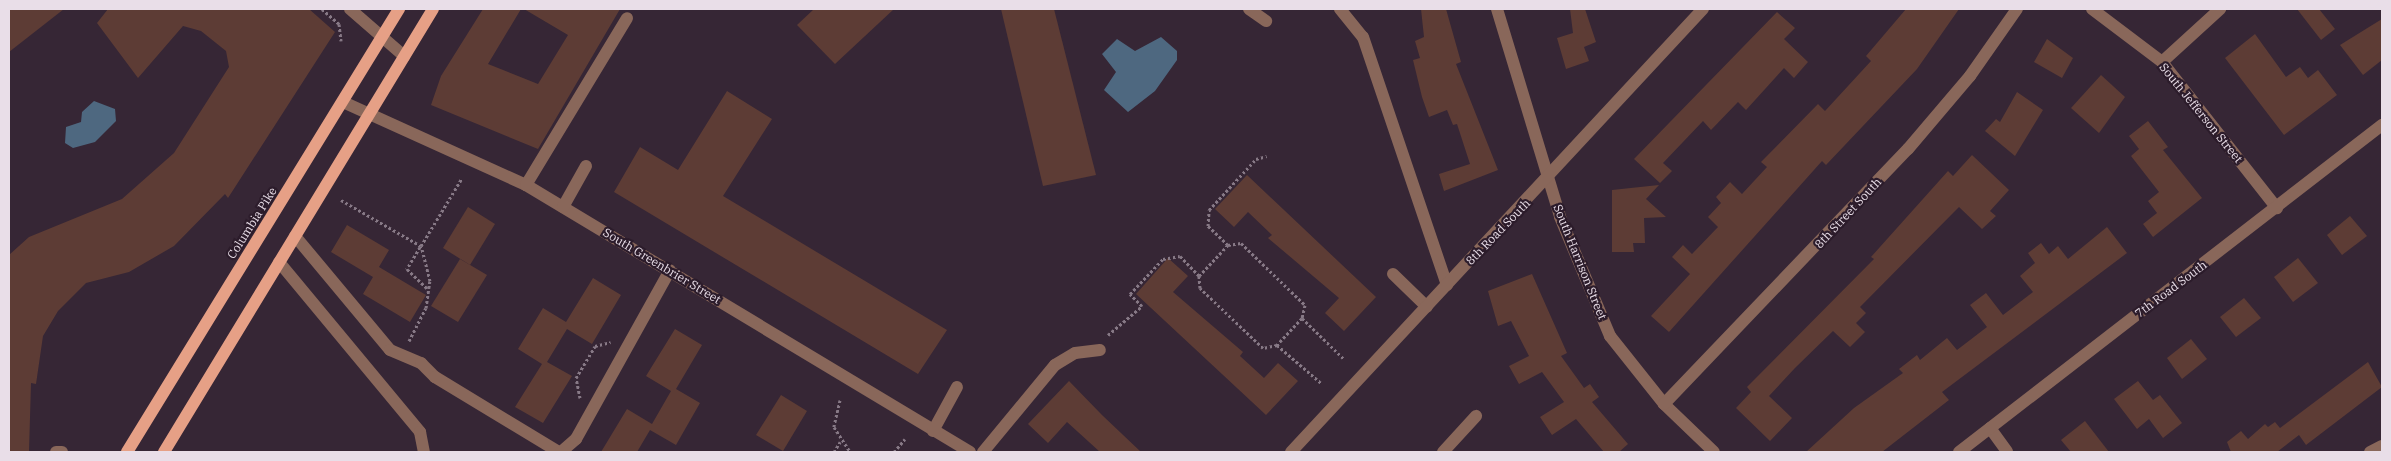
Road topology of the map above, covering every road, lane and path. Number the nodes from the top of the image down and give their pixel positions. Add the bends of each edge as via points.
1 (322, 9) edge
2 (350, 9) edge
3 (399, 9) edge
4 (434, 9) edge
5 (1249, 9) edge
6 (1340, 9) edge
7 (1497, 9) edge
8 (1703, 9) edge
9 (2017, 9) edge
10 (2092, 9) edge
11 (2220, 9) edge
12 (627, 18) dead end
13 (1266, 21) dead end
14 (382, 37) junction
15 (341, 41) dead end
16 (404, 56) junction
17 (2162, 62) junction
18 (343, 102) junction
19 (370, 114) junction
20 (2382, 125) edge
21 (1266, 156) dead end
22 (586, 166) dead end
23 (462, 178) dead end
24 (1549, 179) junction
25 (526, 185) junction
26 (342, 200) dead end
27 (563, 207) junction
28 (2277, 208) junction
29 (295, 236) junction
30 (1228, 245) junction
31 (420, 246) junction
32 (279, 262) junction
33 (670, 270) junction
34 (1393, 274) dead end
35 (1199, 276) junction
36 (1447, 285) junction
37 (428, 289) junction
38 (1427, 307) junction
39 (1302, 318) junction
40 (1277, 345) junction
41 (1105, 347) joint
42 (405, 354) junction
43 (1344, 359) dead end
44 (1321, 384) dead end
45 (957, 387) dead end
46 (840, 400) dead end
47 (1664, 404) junction
48 (1476, 416) dead end
49 (1990, 428) junction
50 (933, 431) junction
51 (905, 439) dead end
52 (840, 442) junction
53 (2382, 446) edge
54 (2007, 451) edge
55 (56, 452) edge
56 (62, 452) edge
57 (126, 452) edge
58 (164, 452) edge
59 (424, 452) edge
60 (560, 452) edge
61 (834, 452) edge
62 (850, 452) edge
63 (894, 452) edge
64 (970, 452) edge
65 (983, 452) edge
66 (1291, 452) edge
67 (1443, 452) edge
68 (1714, 452) edge
69 (1959, 452) edge
70 (2370, 452) edge

1 - 15 path via 339,24
2 - 14 street
3 - 14 main road, Columbia Pike
4 - 16 main road
5 - 13 street
6 - 36 street via 1363,37
7 - 24 street, South Harrison Street
8 - 24 street, 8th Road South
9 - 47 street, 8th Street South via 1970,76 1908,149
10 - 17 street, South Jefferson Street
11 - 17 street
12 - 25 street
14 - 16 street
14 - 18 main road, Columbia Pike
16 - 19 main road
17 - 28 street, South Jefferson Street
18 - 19 street, South Greenbrier Street
18 - 57 main road, Columbia Pike
19 - 25 street, South Greenbrier Street
19 - 29 main road
20 - 28 street, 7th Road South
21 - 30 path via 1256,159 1208,210 1208,226
22 - 27 street
23 - 31 path
24 - 36 street, 8th Road South
24 - 47 street, South Harrison Street via 1560,217 1610,336
25 - 27 street, South Greenbrier Street
26 - 31 path
27 - 33 street, South Greenbrier Street
28 - 49 street, 7th Road South
29 - 32 main road
29 - 42 street via 390,350
30 - 35 path
30 - 39 path via 1241,243 1305,305
31 - 37 path
31 - 37 path via 407,269
32 - 58 main road
32 - 59 street via 420,432
33 - 50 street, South Greenbrier Street
33 - 60 street via 576,439
34 - 38 street
35 - 40 path via 1200,288 1263,348
35 - 41 path via 1180,256 1163,258 1130,294 1142,306 1108,335
36 - 38 street, 8th Road South
37 - 42 path via 426,308
38 - 66 street, 8th Road South
39 - 40 path
39 - 43 path
40 - 44 path
41 - 65 street via 1075,353 1054,365
42 - 60 street via 435,377
45 - 50 street
46 - 52 path via 834,412
47 - 68 street, South Harrison Street
48 - 67 street
49 - 54 street
49 - 69 street, 7th Road South
50 - 64 street, South Greenbrier Street
51 - 63 path
52 - 61 path
52 - 62 path
53 - 70 street
55 - 56 street

